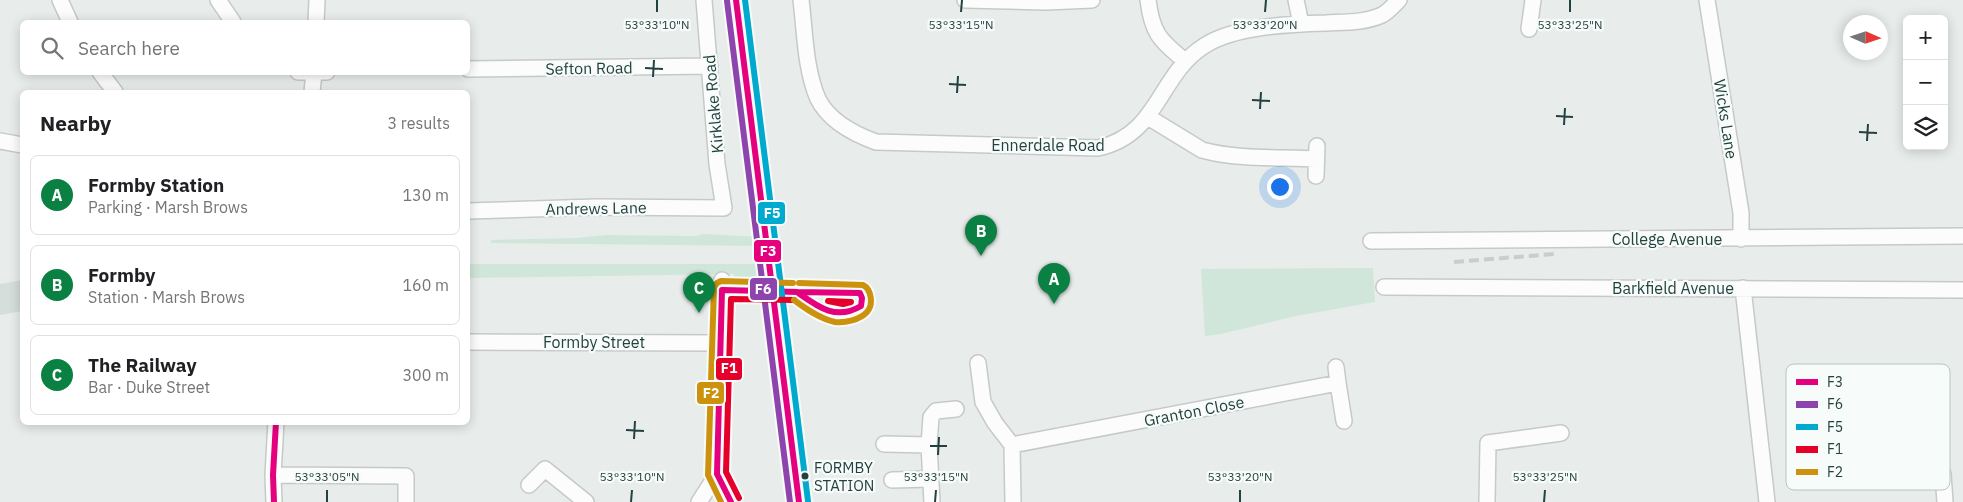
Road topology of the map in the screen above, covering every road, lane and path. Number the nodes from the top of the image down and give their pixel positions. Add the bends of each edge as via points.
1 (60, 0) edge
2 (218, 0) edge
3 (317, 0) edge
4 (704, 0) edge
5 (736, 0) edge
6 (801, 0) edge
7 (965, 0) edge
8 (1092, 0) edge
9 (1148, 0) edge
10 (1296, 0) edge
11 (1399, 0) edge
12 (1533, 0) edge
13 (1707, 0) edge
14 (69, 20) edge
15 (232, 20) edge
16 (316, 20) edge
17 (1301, 24) junction
18 (1529, 29) dead end
19 (1184, 60) junction
20 (710, 66) junction
21 (470, 69) edge
22 (102, 75) edge
23 (314, 75) edge
24 (114, 90) edge
25 (312, 90) edge
26 (1148, 117) junction
27 (0, 140) edge
28 (20, 145) edge
29 (1316, 176) dead end
30 (724, 208) joint
31 (470, 211) edge
32 (1963, 236) edge
33 (1741, 239) junction
34 (1371, 241) dead end
35 (722, 280) dead end
36 (1384, 287) dead end
37 (1744, 288) junction
38 (1963, 290) edge
39 (470, 342) edge
40 (721, 343) junction
41 (978, 363) dead end
42 (1336, 367) dead end
43 (1338, 383) junction
44 (956, 409) dead end
45 (1344, 421) dead end
46 (276, 425) edge
47 (1561, 433) dead end
48 (884, 444) dead end
49 (929, 444) junction
50 (1012, 445) junction
51 (717, 474) junction
52 (273, 475) junction
53 (930, 479) junction
54 (892, 480) dead end
55 (529, 485) dead end
56 (274, 502) edge
57 (406, 502) edge
58 (586, 502) edge
59 (700, 502) edge
60 (731, 502) edge
61 (799, 502) edge
62 (932, 502) edge
63 (1013, 502) edge
64 (1487, 502) edge
65 (1767, 502) edge

1 - 14 street
2 - 15 street
3 - 16 street
4 - 20 street, Kirklake Road
5 - 61 street, Kirklake Road
6 - 26 street, Ennerdale Road via 810,71 819,100 843,126 876,142 1098,148 1121,140
7 - 8 street
9 - 19 street via 1151,20 1158,35
10 - 17 street
11 - 17 street, Ennerdale Road via 1384,14 1366,21
12 - 18 street
13 - 33 street, Wicks Lane via 1741,213
17 - 19 street, Ennerdale Road via 1258,28 1227,36 1205,44
19 - 26 street, Ennerdale Road
20 - 21 street, Sefton Road
20 - 30 street, Kirklake Road via 717,164
22 - 24 street
23 - 25 street
26 - 29 street via 1212,153 1237,156 1317,152
27 - 28 street
30 - 31 street, Andrews Lane
32 - 33 street, College Avenue
33 - 34 street, College Avenue
35 - 40 street
36 - 37 street, Barkfield Avenue
37 - 38 street, Barkfield Avenue
37 - 65 street
39 - 40 street, Formby Street
40 - 51 street
41 - 50 street via 983,402
42 - 43 street
43 - 45 street
43 - 50 street, Granton Close
44 - 49 street via 936,411 932,417
46 - 52 street
47 - 64 street via 1488,443
48 - 49 street
49 - 53 street
50 - 63 street
51 - 59 street
51 - 60 street
52 - 56 street
52 - 57 street via 406,476
53 - 54 street
53 - 62 street
55 - 58 street via 545,469

